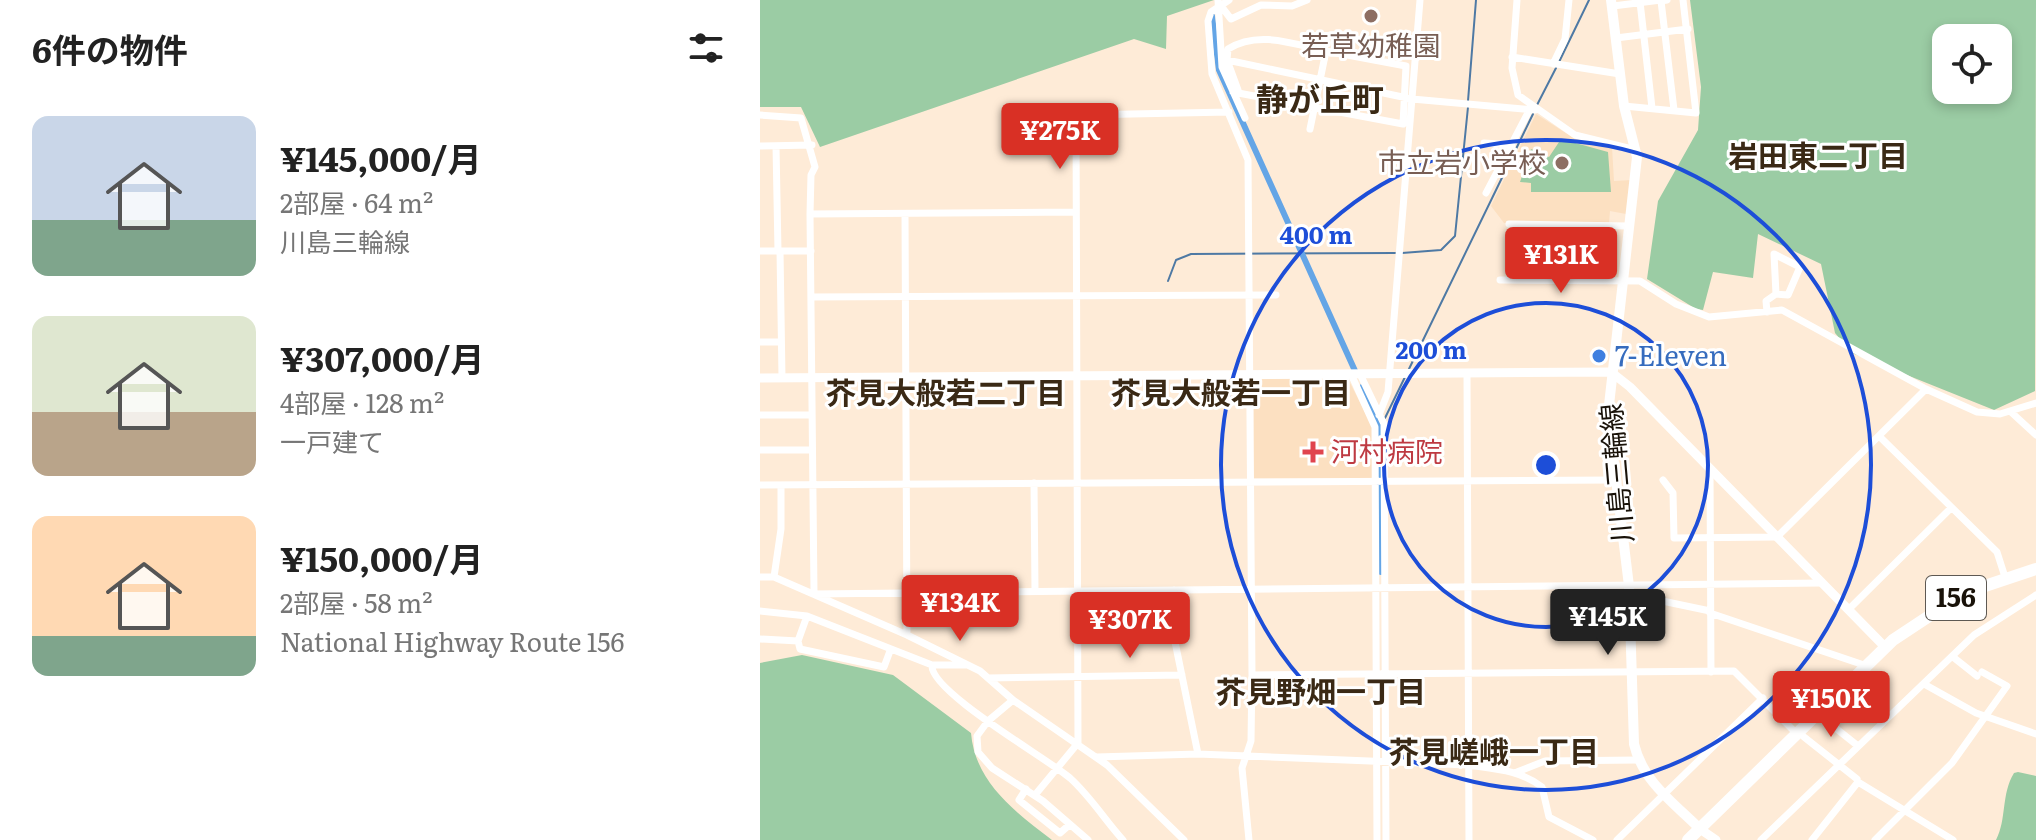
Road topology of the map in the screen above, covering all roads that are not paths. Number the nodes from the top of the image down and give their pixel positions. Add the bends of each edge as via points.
1 (1229, 0) edge
2 (1307, 0) edge
3 (1420, 0) edge
4 (1517, 0) edge
5 (1569, 0) edge
6 (1663, 0) edge
7 (1683, 0) edge
8 (1640, 2) junction
9 (1612, 3) edge
10 (1219, 4) edge
11 (1688, 29) junction
12 (1665, 32) junction
13 (1643, 35) junction
14 (1616, 38) junction
15 (1326, 51) junction
16 (1512, 57) junction
17 (1227, 60) junction
18 (1553, 64) junction
19 (1620, 74) junction
20 (1320, 79) junction
21 (1235, 91) junction
22 (1409, 98) junction
23 (1315, 106) junction
24 (1624, 106) junction
25 (1652, 108) junction
26 (1532, 110) junction
27 (1674, 110) junction
28 (1229, 112) junction
29 (760, 115) edge
30 (1245, 118) dead end
31 (1310, 129) dead end
32 (1484, 143) dead end
33 (812, 145) junction
34 (1512, 145) junction
35 (760, 146) edge
36 (776, 146) junction
37 (1636, 150) junction
38 (1486, 193) dead end
39 (1075, 212) junction
40 (810, 214) junction
41 (905, 214) junction
42 (1509, 224) dead end
43 (1628, 226) junction
44 (760, 251) edge
45 (779, 251) junction
46 (811, 251) junction
47 (1622, 279) junction
48 (1500, 280) dead end
49 (1249, 294) junction
50 (1776, 294) junction
51 (1276, 295) dead end
52 (906, 296) junction
53 (1076, 296) junction
54 (811, 297) junction
55 (1767, 312) junction
56 (760, 342) edge
57 (781, 342) junction
58 (1611, 372) junction
59 (1389, 373) junction
60 (1467, 373) junction
61 (1250, 374) junction
62 (1356, 374) junction
63 (1077, 375) junction
64 (906, 376) junction
65 (782, 377) junction
66 (812, 377) junction
67 (760, 378) edge
68 (1926, 389) junction
69 (2036, 403) edge
70 (2011, 412) junction
71 (760, 415) edge
72 (812, 415) junction
73 (1379, 415) junction
74 (2036, 435) edge
75 (1879, 436) junction
76 (760, 450) edge
77 (812, 450) junction
78 (1710, 470) junction
79 (1615, 480) junction
80 (1663, 480) dead end
81 (1380, 481) junction
82 (1467, 481) junction
83 (1250, 482) junction
84 (1034, 483) junction
85 (1078, 483) junction
86 (907, 484) junction
87 (760, 485) edge
88 (781, 485) junction
89 (812, 485) junction
90 (1951, 508) junction
91 (1710, 537) junction
92 (1777, 537) junction
93 (2036, 569) edge
94 (760, 577) edge
95 (774, 577) junction
96 (2005, 577) junction
97 (1821, 583) junction
98 (1710, 586) junction
99 (1468, 587) junction
100 (1250, 589) junction
101 (1381, 589) junction
102 (1035, 590) junction
103 (1174, 590) junction
104 (1629, 590) junction
105 (907, 591) junction
106 (1078, 591) junction
107 (814, 593) junction
108 (2036, 595) edge
109 (1848, 610) junction
110 (760, 611) edge
111 (1710, 612) junction
112 (807, 616) junction
113 (907, 635) junction
114 (760, 639) edge
115 (798, 641) junction
116 (1885, 647) junction
117 (890, 651) junction
118 (1953, 657) junction
119 (932, 665) junction
120 (968, 665) junction
121 (1864, 665) junction
122 (1632, 672) junction
123 (1711, 672) junction
124 (1468, 673) junction
125 (1381, 674) junction
126 (1182, 675) junction
127 (1252, 675) junction
128 (1079, 676) junction
129 (988, 678) junction
130 (1924, 684) junction
131 (1763, 698) junction
132 (1013, 700) junction
133 (1988, 717) junction
134 (1823, 718) dead end
135 (988, 721) junction
136 (2036, 734) edge
137 (1801, 735) junction
138 (1078, 743) junction
139 (1858, 746) junction
140 (1198, 754) junction
141 (1246, 756) junction
142 (1097, 757) junction
143 (1638, 760) junction
144 (1382, 764) junction
145 (1468, 765) junction
146 (1839, 765) junction
147 (1057, 769) junction
148 (1517, 772) junction
149 (1857, 779) dead end
150 (1026, 789) junction
151 (1035, 795) junction
152 (1664, 795) junction
153 (1905, 810) junction
154 (1068, 826) junction
155 (1702, 834) edge
156 (1088, 840) edge
157 (1123, 840) edge
158 (1184, 840) edge
159 (1249, 840) edge
160 (1377, 840) edge
161 (1386, 840) edge
162 (1469, 840) edge
163 (1593, 840) edge
164 (1617, 840) edge
165 (1688, 840) edge
166 (1716, 840) edge
167 (1761, 840) edge
168 (1812, 840) edge
169 (1875, 840) edge
170 (1953, 840) edge

1 - 10 street
2 - 10 street via 1292,6 1261,5 1231,19
3 - 22 street
4 - 16 street
5 - 18 street via 1565,39
6 - 8 street
6 - 12 street
7 - 11 street
8 - 9 street
8 - 13 street
9 - 14 main road, 川島三輪線
10 - 21 street via 1222,67
10 - 28 street via 1208,21 1209,59
11 - 12 street
11 - 27 street via 1696,113
12 - 13 street
12 - 27 street
13 - 14 street
13 - 25 street
14 - 19 main road, 川島三輪線
15 - 17 street via 1264,38 1237,43 1228,49
15 - 20 street
15 - 22 street via 1406,66
16 - 18 street
16 - 26 street via 1515,88
17 - 20 street
17 - 21 street
18 - 19 street
19 - 24 main road, 川島三輪線
20 - 22 street
20 - 23 street
21 - 23 street
21 - 30 street
22 - 23 street via 1403,124
22 - 26 street
22 - 59 street
23 - 31 street
24 - 25 street
24 - 37 main road, 川島三輪線
25 - 27 street
26 - 34 street
26 - 37 street via 1575,135
28 - 39 street via 1078,115
28 - 49 street via 1248,160
29 - 33 street via 801,118
32 - 34 street
33 - 36 street
33 - 40 street
34 - 38 street
35 - 36 street
36 - 45 street
37 - 43 main road, 川島三輪線
39 - 41 street
39 - 53 street
40 - 41 street
40 - 46 street
41 - 52 street
42 - 43 street
43 - 47 main road, 川島三輪線
44 - 45 street
45 - 46 street
45 - 57 street
46 - 54 street
47 - 48 street
47 - 55 street via 1640,281 1702,316
47 - 58 main road, 川島三輪線
49 - 51 street
49 - 53 street
49 - 61 street
50 - 50 street via 1772,256 1774,254 1800,267 1788,295
50 - 55 street via 1766,301
52 - 53 street
52 - 54 street
52 - 64 street
53 - 63 street
54 - 66 street
55 - 68 street via 1788,312
56 - 57 street
57 - 65 street
58 - 60 street
58 - 78 street
58 - 79 main road, 川島三輪線 via 1608,425
59 - 60 street
59 - 62 street
59 - 73 street
60 - 82 street
61 - 62 street
61 - 63 street
61 - 83 street
62 - 73 street
62 - 81 street via 1375,427
63 - 64 street
63 - 85 street
64 - 66 street
64 - 86 street
65 - 66 street
65 - 67 street
66 - 72 street
68 - 70 street via 1977,412
68 - 75 street
69 - 70 street
70 - 74 street
71 - 72 street
72 - 77 street
73 - 81 street via 1384,424
75 - 90 street
75 - 92 street
76 - 77 street
77 - 89 street
78 - 91 street
78 - 92 street
79 - 82 street
79 - 104 main road, 川島三輪線
80 - 91 street via 1673,493 1674,538
81 - 82 street
81 - 83 street
81 - 101 street
82 - 99 street
83 - 85 street
83 - 100 street
84 - 85 street
84 - 86 street
84 - 102 street
85 - 106 street
86 - 89 street
86 - 105 street
87 - 88 street
88 - 89 street
88 - 95 street
89 - 107 street
90 - 96 street via 1997,552
90 - 109 street
91 - 92 street
91 - 98 street
92 - 97 street
93 - 96 highway, 156
94 - 95 street
95 - 107 street
96 - 116 highway, 156 via 1964,593
97 - 98 street
97 - 109 street
98 - 104 street
98 - 111 street
99 - 101 street
99 - 104 street
99 - 124 street
100 - 101 street
100 - 103 street
100 - 127 street
101 - 125 street
102 - 105 street
102 - 106 street
103 - 106 street
103 - 126 street via 1174,637
104 - 111 street
104 - 122 main road, 川島三輪線
105 - 107 street
105 - 113 street
106 - 128 street
107 - 113 street
108 - 118 street via 1998,617
109 - 116 street
110 - 112 street
111 - 121 street
111 - 123 street
112 - 115 street
112 - 117 street
113 - 120 street
114 - 115 street
115 - 117 street via 800,649 884,667
116 - 121 highway, 156
117 - 119 street
118 - 130 street
118 - 133 street via 2007,686
119 - 120 street
119 - 135 street via 935,677
120 - 129 street
121 - 137 highway, 156
122 - 123 street
122 - 124 street
122 - 143 main road, 川島三輪線
123 - 131 street via 1734,671
124 - 125 street
124 - 145 street
125 - 127 street
125 - 144 street
126 - 128 street
126 - 140 street
127 - 141 street
128 - 129 street
128 - 138 street
129 - 132 street
130 - 133 street
130 - 139 street
131 - 137 street
131 - 152 street
132 - 135 street
132 - 138 street
133 - 136 street
133 - 153 street
134 - 139 street
135 - 147 street
135 - 150 street via 975,739 978,752 992,768
137 - 146 street
137 - 155 highway, 156
138 - 142 street
138 - 147 street
139 - 146 street
140 - 141 street
140 - 142 street
141 - 144 street
141 - 159 street via 1242,768
142 - 158 street
143 - 148 street via 1545,761
143 - 152 main road, 川島三輪線
144 - 145 street
144 - 160 street
144 - 161 street
145 - 148 street
145 - 162 street
146 - 149 street
146 - 167 street
147 - 151 street
147 - 157 street via 1091,799
148 - 163 street via 1542,787 1549,817
150 - 151 street
150 - 154 street via 1019,800 1060,833
151 - 154 street
152 - 155 main road, 川島三輪線
152 - 164 street
153 - 168 street via 1858,782
153 - 169 street
153 - 170 street
154 - 156 street
155 - 165 highway, 156
155 - 166 street

